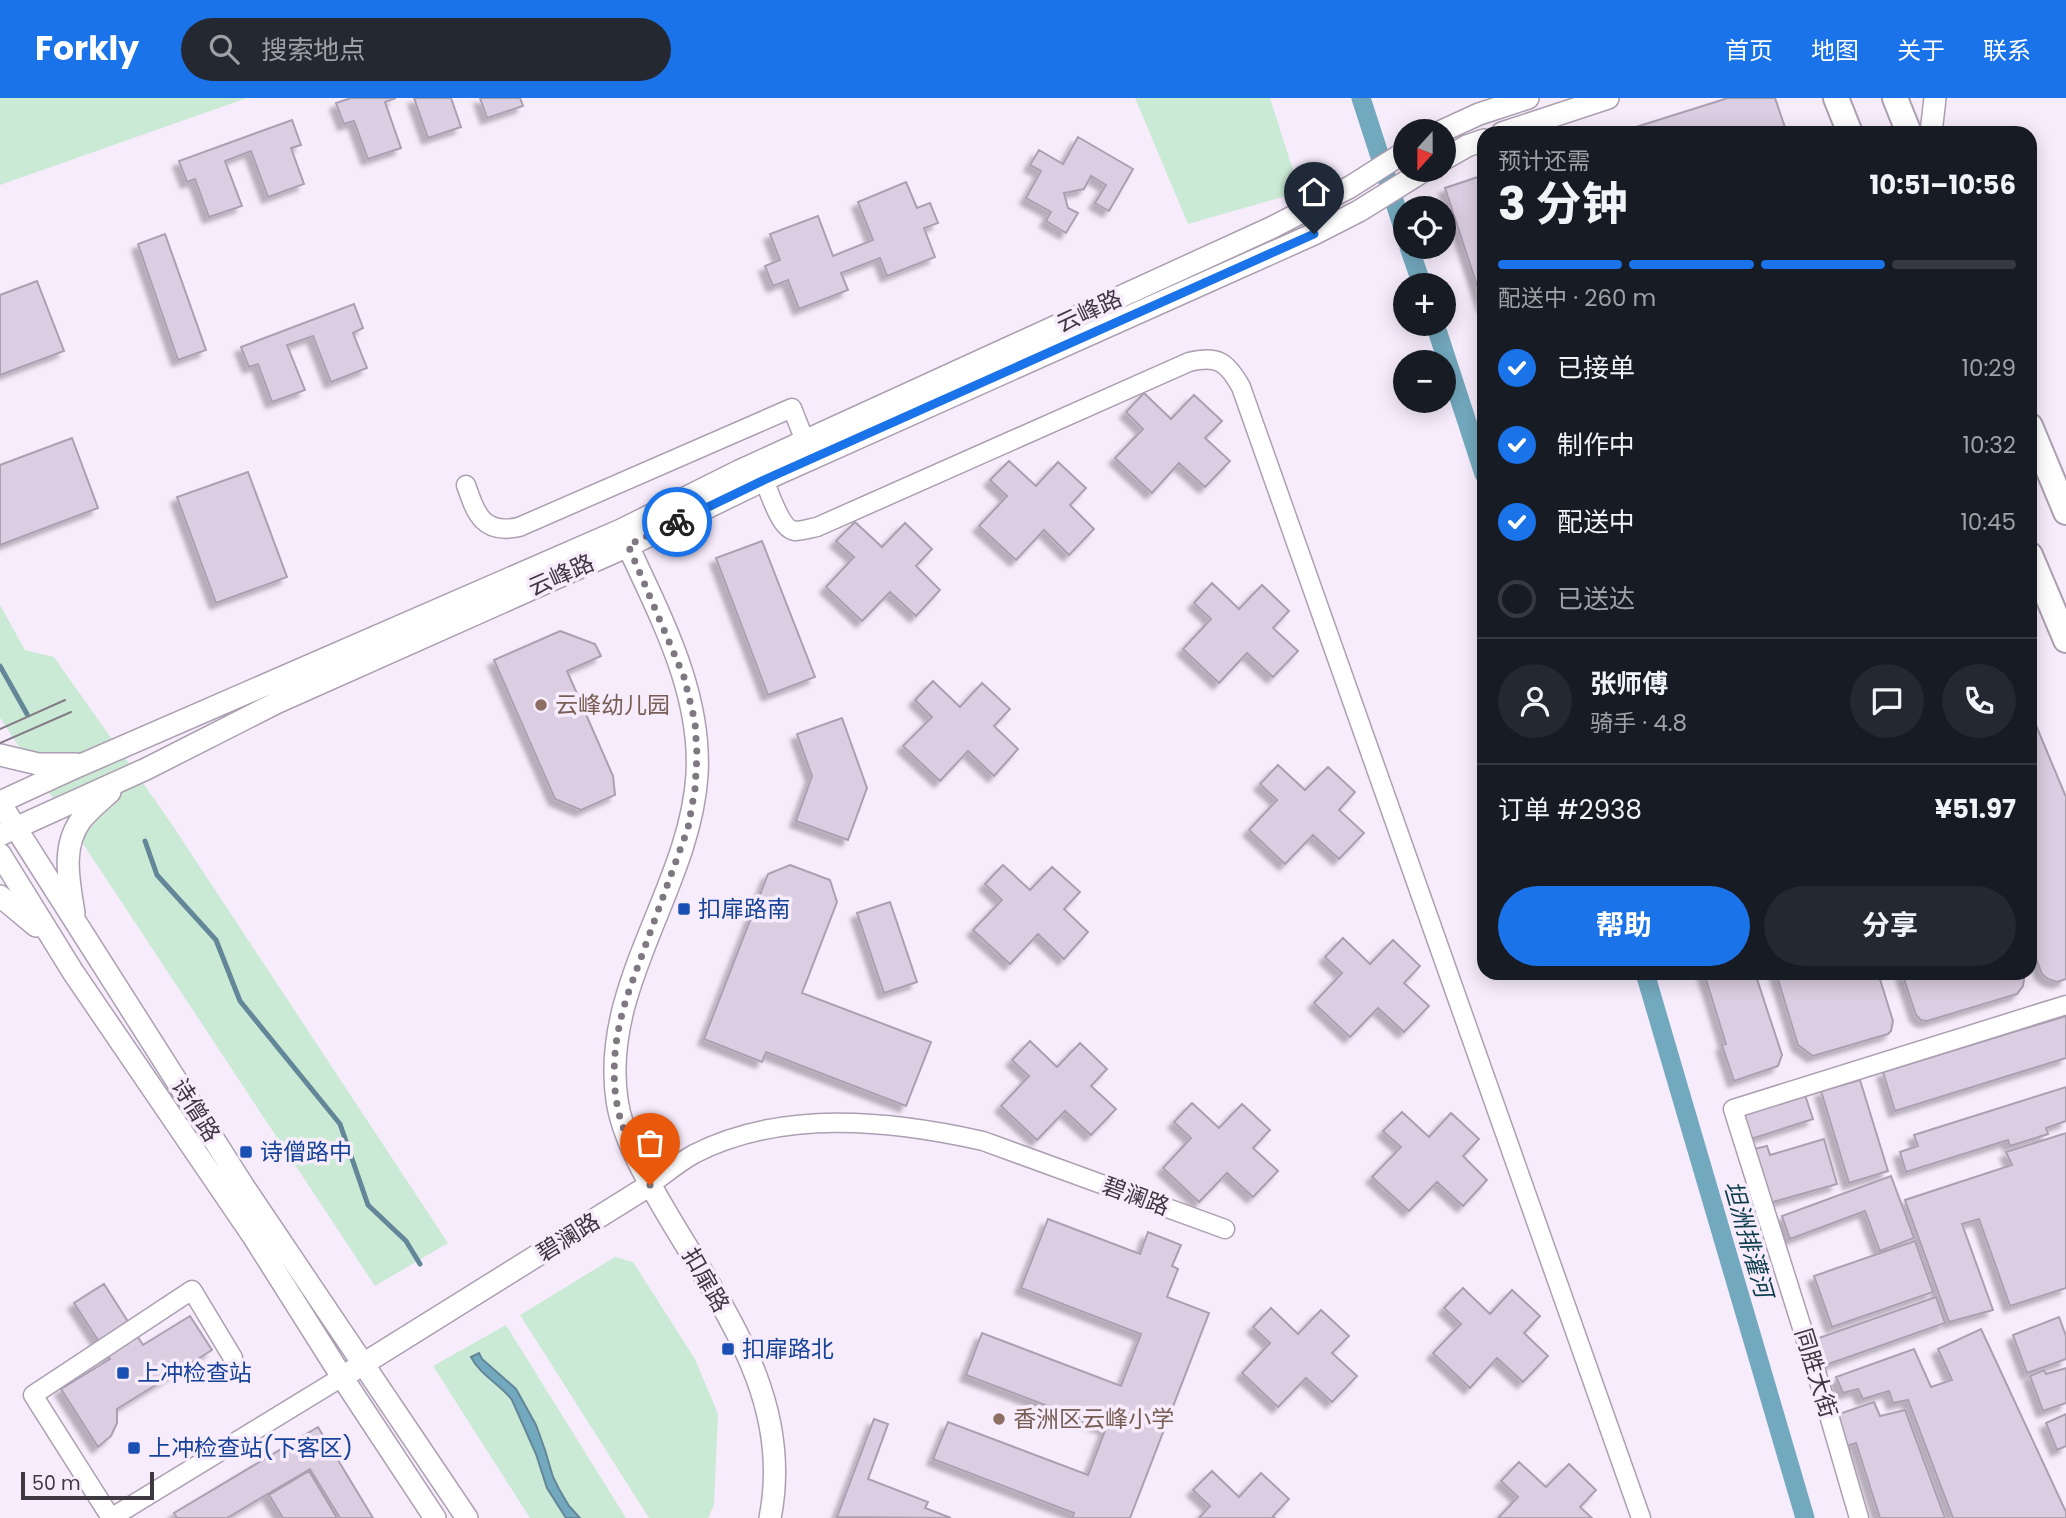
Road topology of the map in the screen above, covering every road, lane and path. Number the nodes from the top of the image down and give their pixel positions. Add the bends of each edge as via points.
1 (1528, 98) edge
2 (1608, 98) edge
3 (1836, 98) edge
4 (1895, 98) edge
5 (1935, 98) edge
6 (1456, 124) edge
7 (1523, 126) edge
8 (1847, 126) edge
9 (1906, 126) edge
10 (1932, 126) edge
11 (1475, 143) edge
12 (1456, 153) edge
13 (1393, 160) edge
14 (1405, 182) edge
15 (805, 441) junction
16 (2037, 443) edge
17 (764, 480) junction
18 (466, 485) dead end
19 (2066, 512) edge
20 (624, 538) junction
21 (2037, 572) edge
22 (2066, 640) edge
23 (0, 755) edge
24 (81, 765) junction
25 (125, 779) junction
26 (0, 802) edge
27 (8, 831) edge
28 (0, 855) edge
29 (0, 896) edge
30 (76, 922) junction
31 (55, 944) junction
32 (2066, 1004) edge
33 (650, 1185) junction
34 (1226, 1229) dead end
35 (233, 1358) dead end
36 (363, 1364) junction
37 (342, 1377) junction
38 (111, 1518) edge
39 (435, 1518) edge
40 (467, 1518) edge
41 (770, 1518) edge
42 (1641, 1518) edge
43 (1859, 1518) edge

1 - 6 street
2 - 7 street
3 - 8 main road
4 - 9 main road
5 - 10 street
11 - 12 street
13 - 15 street, 云峰路 via 1299,214
14 - 17 street, 云峰路 via 1314,234
15 - 18 street via 792,408 508,529 479,518
15 - 20 street, 云峰路 via 739,471
16 - 19 main road
17 - 20 street, 云峰路
17 - 42 street via 788,528 817,527 1189,362 1213,359 1231,369
20 - 24 street, 云峰路
20 - 25 street, 云峰路
20 - 33 street, 扣扉路 via 684,677 697,755 688,828 630,988 616,1042 616,1090 622,1123
21 - 22 main road
23 - 24 street via 38,764
24 - 26 street, 云峰路
25 - 27 street, 云峰路
25 - 30 street via 75,830 68,864
26 - 27 street, 诗僧路
27 - 30 street, 诗僧路
28 - 31 street, 诗僧路
29 - 31 street
30 - 36 street, 诗僧路
31 - 37 street, 诗僧路 via 253,1236
32 - 43 street, 同胜大街 via 1733,1109
33 - 34 street, 碧澜路 via 696,1153 773,1127 896,1126 950,1133 1010,1149
33 - 36 street, 碧澜路
33 - 41 street, 扣扉路 via 738,1334 761,1387 775,1452
35 - 38 street via 192,1290 33,1395
36 - 37 street, 碧澜路
36 - 40 street, 诗僧路
37 - 38 street, 碧澜路
37 - 39 street, 诗僧路

